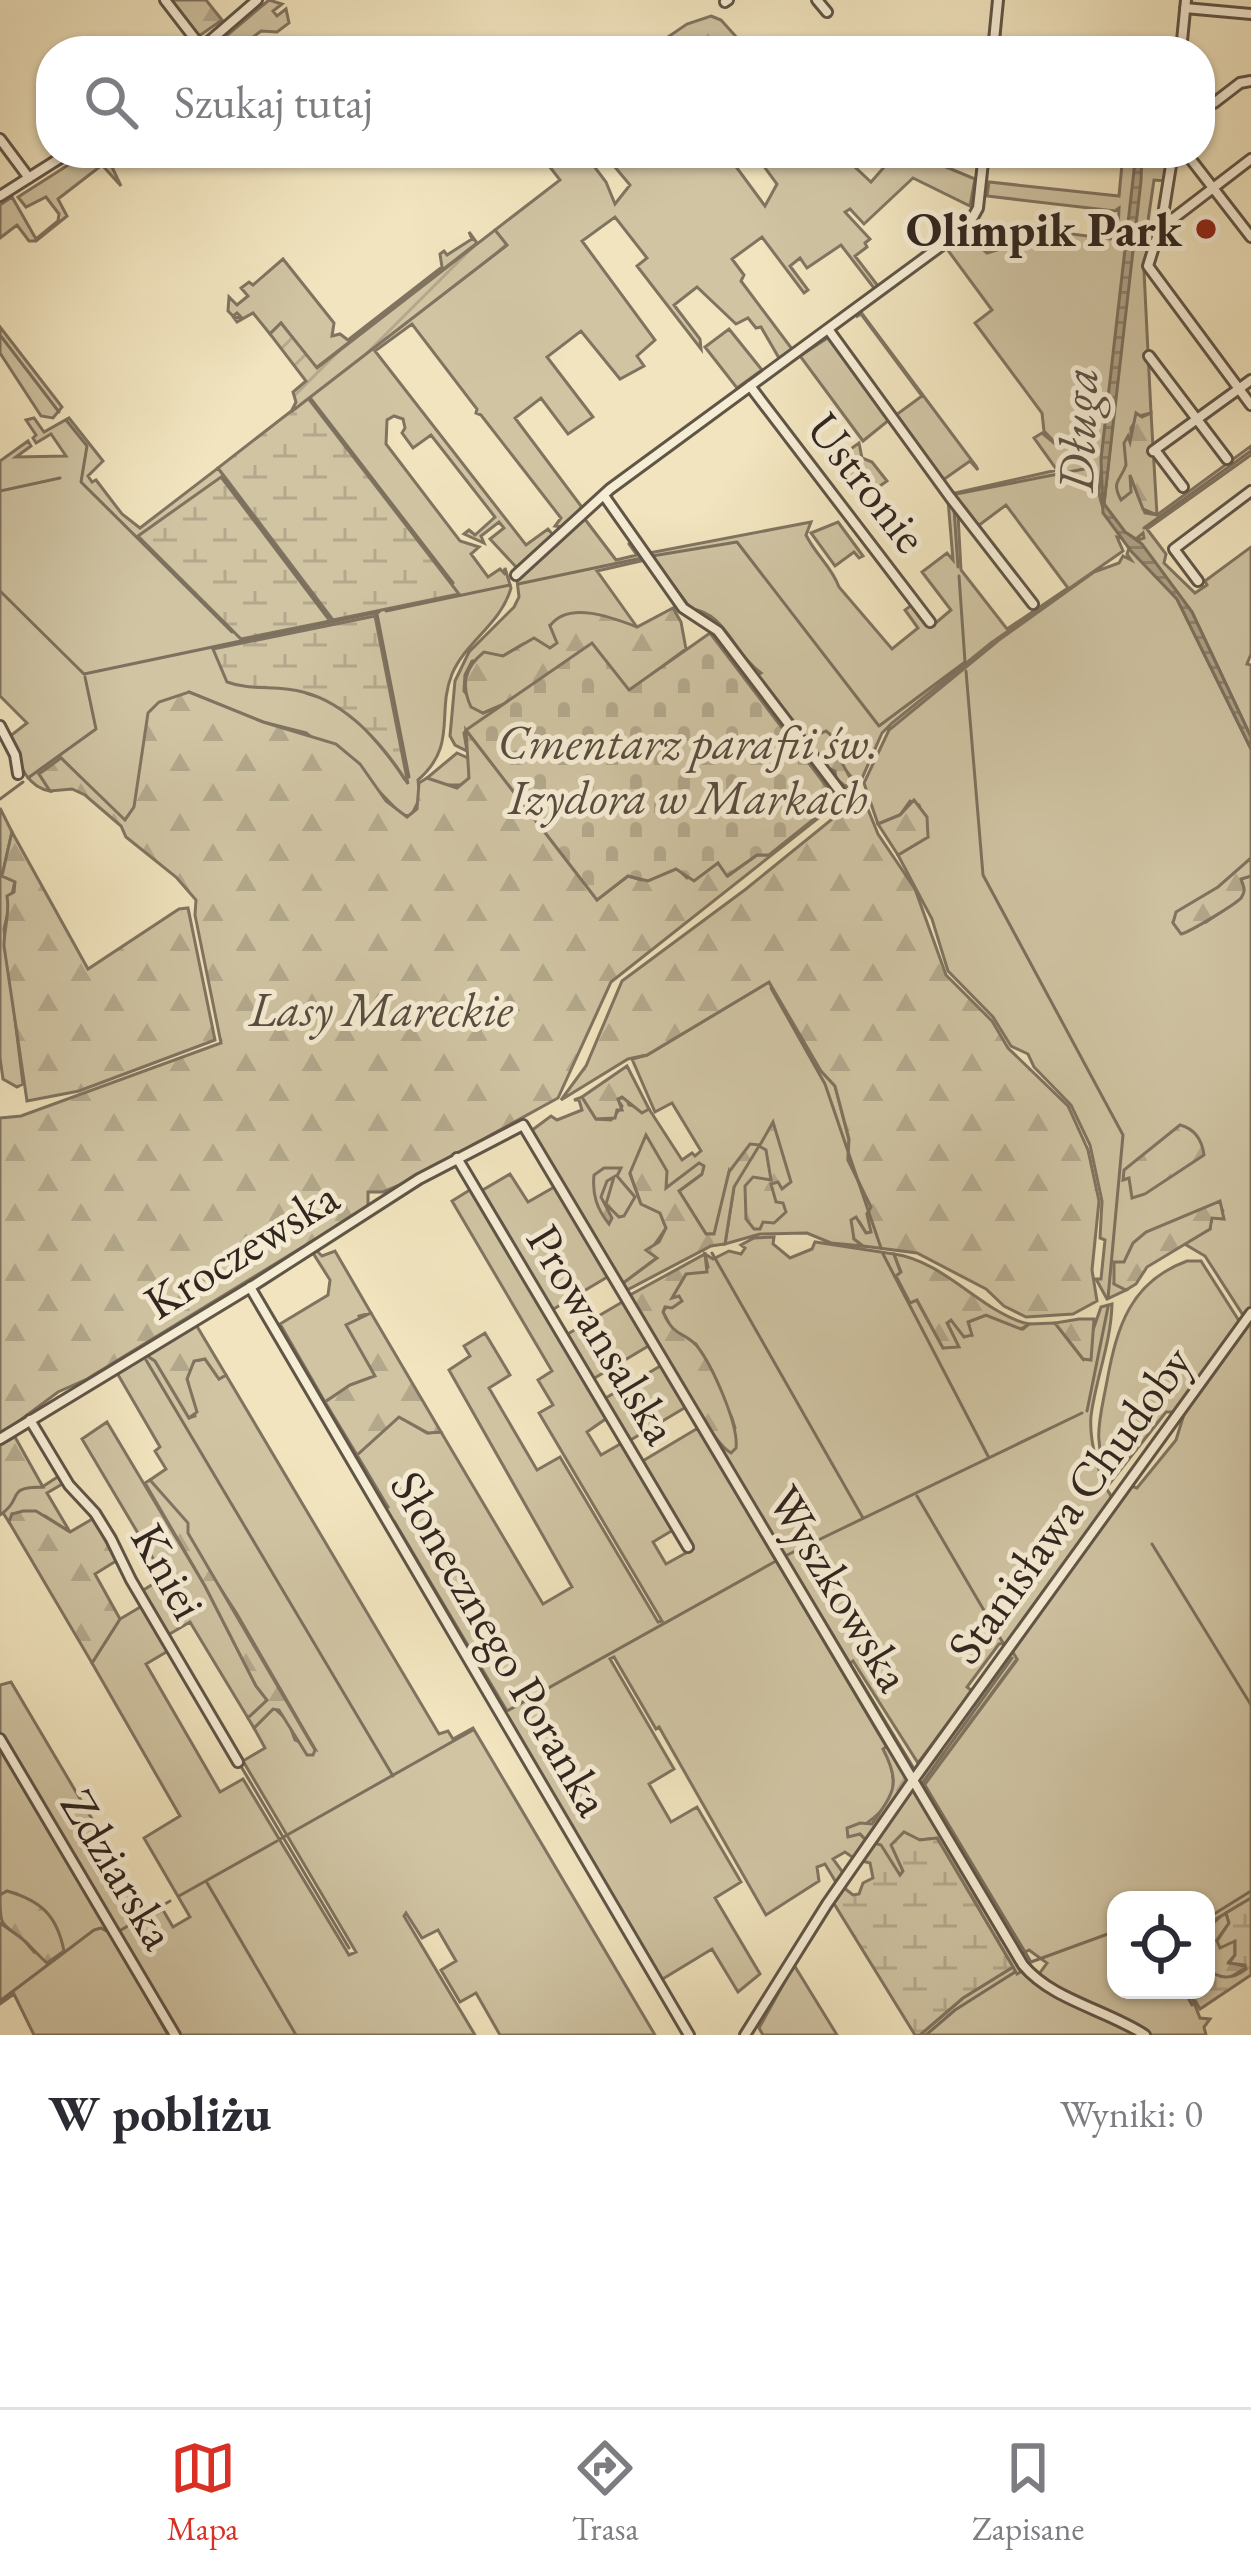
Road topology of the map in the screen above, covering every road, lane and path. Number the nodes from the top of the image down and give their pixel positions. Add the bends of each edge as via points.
1 (165, 0) edge
2 (257, 0) edge
3 (817, 0) edge
4 (998, 0) edge
5 (1185, 4) edge
6 (826, 12) dead end
7 (1251, 14) edge
8 (191, 36) edge
9 (215, 36) edge
10 (994, 36) edge
11 (1182, 36) edge
12 (1251, 81) edge
13 (1215, 103) edge
14 (0, 139) edge
15 (1251, 159) edge
16 (45, 168) edge
17 (983, 168) edge
18 (1171, 168) edge
19 (1198, 168) edge
20 (29, 178) junction
21 (1214, 188) junction
22 (0, 196) edge
23 (1162, 221) junction
24 (1251, 237) edge
25 (828, 329) junction
26 (1149, 356) dead end
27 (1251, 380) edge
28 (750, 386) junction
29 (1239, 388) junction
30 (1251, 404) edge
31 (1197, 419) junction
32 (1227, 459) dead end
33 (1183, 487) dead end
34 (1251, 491) edge
35 (605, 496) junction
36 (516, 575) dead end
37 (1198, 581) dead end
38 (1034, 604) dead end
39 (930, 622) dead end
40 (0, 726) edge
41 (18, 774) dead end
42 (842, 794) dead end
43 (523, 1125) joint
44 (457, 1158) junction
45 (250, 1287) junction
46 (1251, 1313) edge
47 (30, 1420) junction
48 (0, 1439) edge
49 (688, 1547) dead end
50 (0, 1739) edge
51 (238, 1762) dead end
52 (914, 1779) junction
53 (751, 2032) edge
54 (175, 2035) edge
55 (689, 2035) edge
56 (1145, 2035) edge

1 - 8 street
2 - 9 street
3 - 6 street
4 - 10 street
5 - 7 street
5 - 11 street
12 - 13 street
14 - 20 street
15 - 21 street
16 - 20 street
17 - 25 street via 972,222
18 - 23 street
19 - 21 street
20 - 22 street
21 - 23 street
21 - 24 street
23 - 29 street via 1150,271
25 - 28 street
25 - 38 street
26 - 31 street
27 - 29 street
28 - 35 street
28 - 39 street, Ustronie
29 - 30 street
29 - 31 street
31 - 32 street
31 - 33 street via 1154,450
34 - 37 street via 1174,549
35 - 36 street
35 - 42 street via 683,608 718,631
40 - 41 street
43 - 44 street, Kroczewska
43 - 52 street, Wyszkowska
44 - 45 street, Kroczewska
44 - 49 street, Prowansalska
45 - 47 street, Kroczewska
45 - 55 street, Słonecznego Poranka
46 - 52 street, Stanisława Chudoby
47 - 48 street, Kroczewska
47 - 51 street, Kniei via 108,1533
50 - 54 street, Zdziarska
52 - 53 street, Stanisława Chudoby
52 - 56 street, Wyszkowska via 1027,1971

